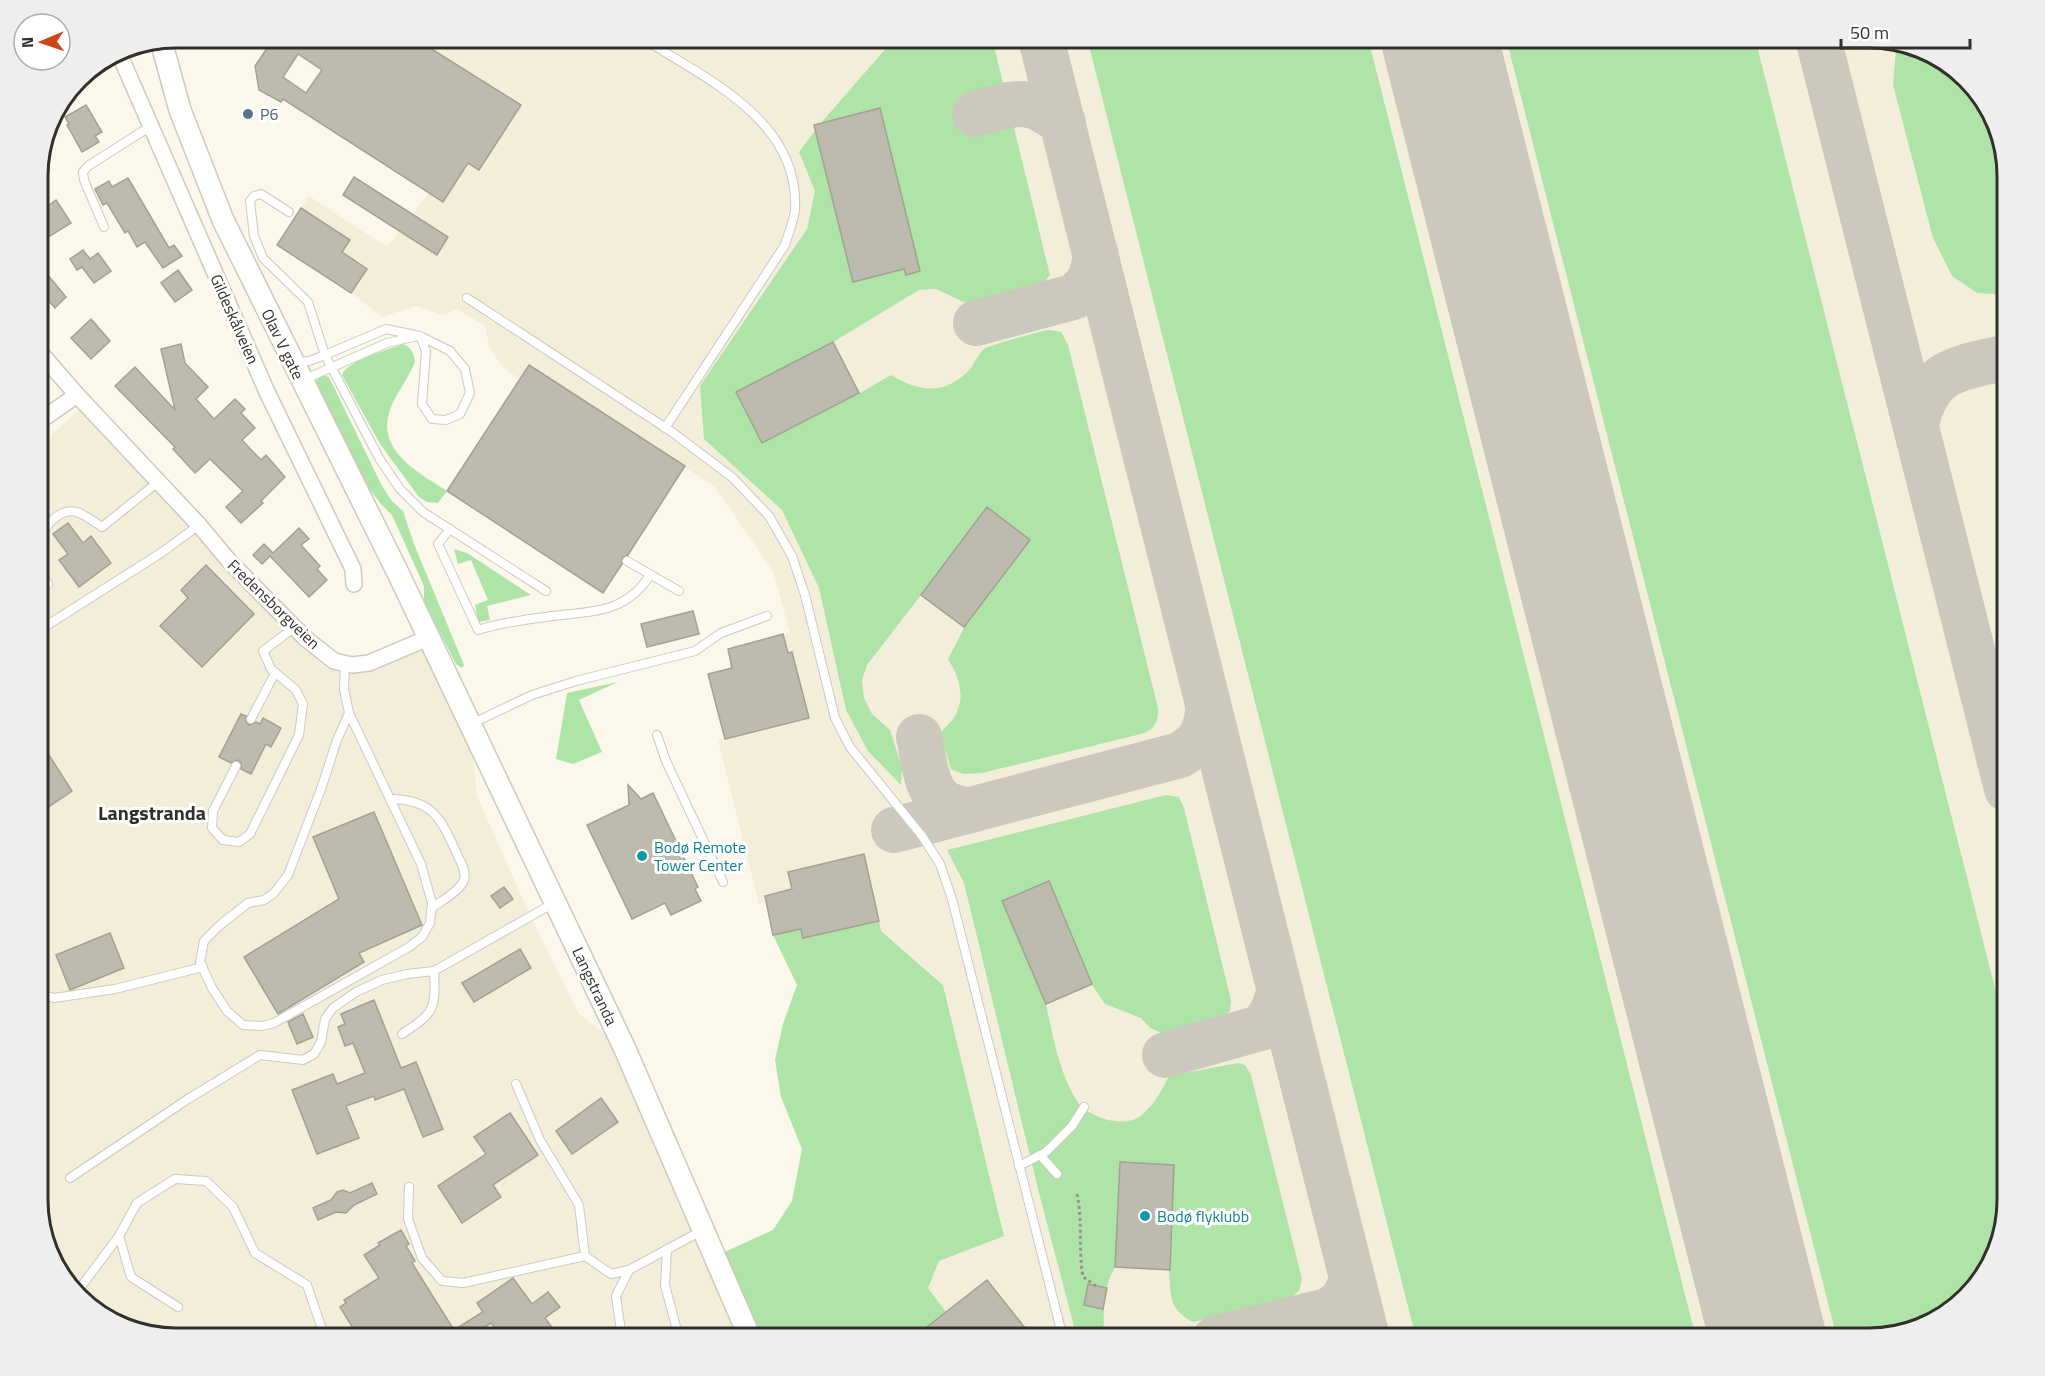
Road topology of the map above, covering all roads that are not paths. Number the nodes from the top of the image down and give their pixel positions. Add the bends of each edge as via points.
1 (657, 48) edge
2 (163, 49) edge
3 (122, 60) edge
4 (151, 126) junction
5 (289, 212) dead end
6 (104, 227) dead end
7 (467, 298) dead end
8 (420, 336) junction
9 (325, 355) junction
10 (48, 362) edge
11 (331, 368) junction
12 (297, 372) junction
13 (77, 395) junction
14 (48, 415) edge
15 (665, 428) junction
16 (158, 483) junction
17 (48, 525) edge
18 (199, 525) junction
19 (450, 529) junction
20 (627, 561) dead end
21 (650, 575) junction
22 (354, 584) dead end
23 (546, 591) dead end
24 (679, 591) dead end
25 (767, 616) dead end
26 (48, 625) edge
27 (295, 627) junction
28 (428, 638) junction
29 (345, 664) junction
30 (275, 673) junction
31 (350, 713) junction
32 (251, 719) dead end
33 (470, 724) junction
34 (657, 735) dead end
35 (236, 766) dead end
36 (390, 799) junction
37 (723, 882) dead end
38 (555, 903) junction
39 (432, 908) junction
40 (202, 966) junction
41 (435, 971) junction
42 (48, 996) edge
43 (402, 1035) dead end
44 (516, 1084) dead end
45 (1084, 1107) dead end
46 (1040, 1155) junction
47 (1019, 1166) junction
48 (1057, 1174) dead end
49 (70, 1178) dead end
50 (409, 1187) dead end
51 (704, 1229) junction
52 (119, 1236) junction
53 (667, 1249) junction
54 (585, 1256) junction
55 (629, 1270) junction
56 (82, 1286) edge
57 (178, 1306) dead end
58 (322, 1328) edge
59 (621, 1328) edge
60 (676, 1328) edge
61 (746, 1328) edge
62 (1060, 1328) edge

1 - 15 lane via 741,102 763,122 779,144 792,177 795,211 784,245
2 - 12 street, Olav V gate via 197,156
3 - 4 street, Gildeskålveien
4 - 6 lane via 83,172
4 - 22 street, Gildeskålveien via 267,392 353,569
5 - 9 lane via 261,194 250,201 263,258 308,302
7 - 15 lane
8 - 8 lane via 426,351 422,404 432,419 446,420 460,414 470,393 465,369 450,351
8 - 9 lane via 386,328
8 - 11 lane via 387,343
9 - 11 lane
9 - 12 lane via 309,361
10 - 13 street, Fredensborgveien
11 - 12 lane
11 - 19 lane via 400,489 423,512
12 - 28 street, Olav V gate
13 - 14 street
13 - 16 street, Fredensborgveien
15 - 47 lane via 733,478 769,516 792,556 805,595 835,718 850,747 940,864
16 - 17 lane via 102,526 76,512 62,513
16 - 18 street, Fredensborgveien
18 - 26 lane
18 - 27 street, Fredensborgveien
19 - 21 lane via 438,544 478,630 615,607 633,596
19 - 23 lane
20 - 21 lane
21 - 24 lane
25 - 33 lane via 721,633 695,651 532,694
27 - 29 street, Fredensborgveien via 334,661
27 - 30 lane via 263,651
28 - 29 street via 369,663
28 - 33 street, Langstranda
29 - 31 lane via 344,689
30 - 32 lane
30 - 35 lane via 296,690 303,704 299,735 250,834 238,842 223,840 212,828 213,811
31 - 36 lane
31 - 40 lane via 288,875 274,893 248,903 204,941
33 - 38 street, Langstranda
34 - 37 lane
36 - 39 lane via 421,864
36 - 39 lane via 416,802 436,813 464,870 465,879 460,886
38 - 41 lane
38 - 51 street, Langstranda
39 - 40 lane via 422,937 409,947 274,1023 243,1025 227,1011
40 - 42 lane via 115,989
41 - 43 lane via 432,1009
41 - 49 lane via 382,980 356,992 333,1008 325,1019 321,1042 314,1054 303,1060 260,1055
44 - 54 lane via 540,1140 579,1205
45 - 46 lane via 1071,1126
46 - 47 lane
46 - 48 lane
47 - 62 lane
50 - 54 lane via 408,1219 422,1258 442,1281 463,1282
51 - 53 lane
51 - 61 street, Langstranda
52 - 56 lane
52 - 57 lane via 131,1277
52 - 58 lane via 137,1203 175,1179 206,1181 233,1207 255,1253 307,1285
53 - 55 lane
53 - 60 lane via 665,1285
54 - 55 lane via 611,1274
55 - 59 lane via 616,1296

